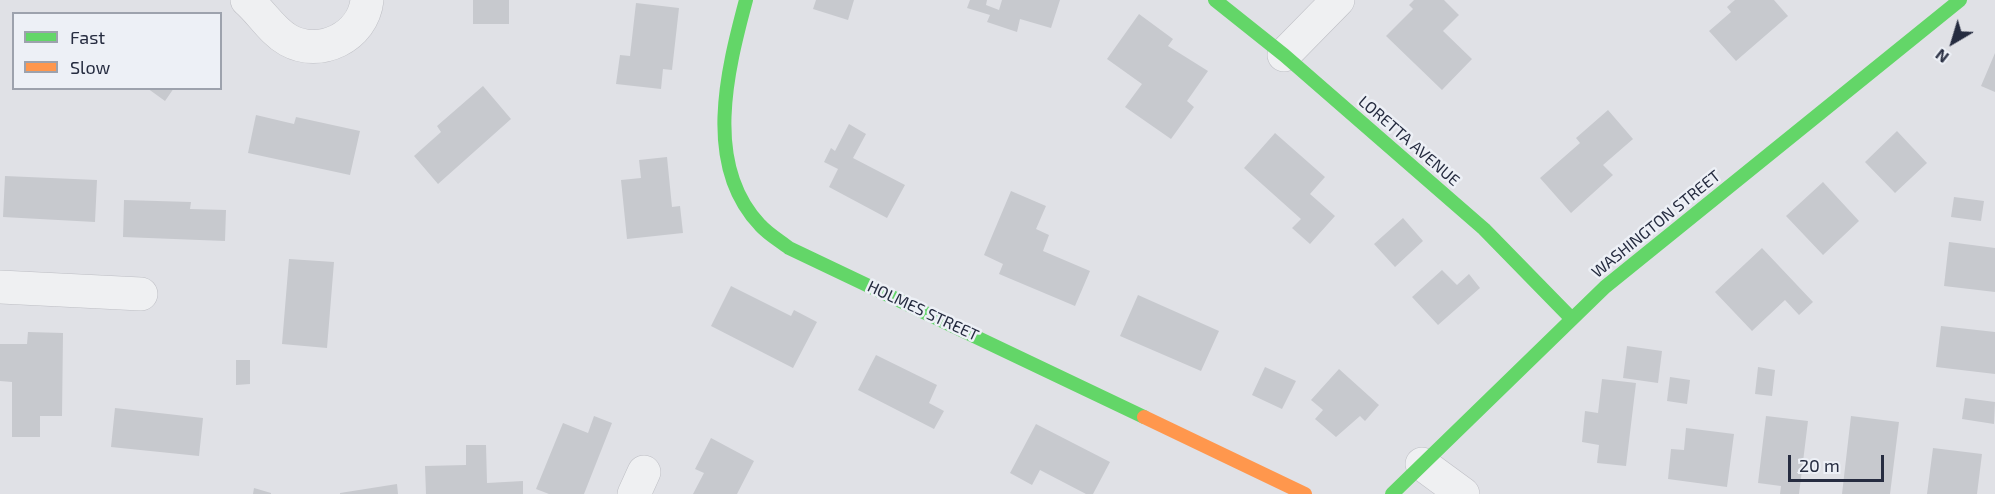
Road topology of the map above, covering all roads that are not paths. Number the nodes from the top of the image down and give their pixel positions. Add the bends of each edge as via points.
1 (248, 0) edge
2 (367, 0) edge
3 (746, 0) edge
4 (1215, 0) edge
5 (1338, 0) edge
6 (1960, 0) edge
7 (1284, 55) junction
8 (0, 287) edge
9 (141, 294) dead end
10 (1571, 318) junction
11 (1422, 464) junction
12 (1305, 494) edge
13 (1392, 494) edge
14 (1463, 494) edge

1 - 2 street via 284,38 312,47 332,44 348,34 360,22
3 - 12 street, HOLMES STREET via 730,71 724,148 736,194 763,231 789,248
4 - 7 street, LORETTA AVENUE
5 - 7 street
6 - 10 street, WASHINGTON STREET
7 - 10 street, LORETTA AVENUE via 1501,244
8 - 9 street
10 - 11 street, WASHINGTON STREET
11 - 13 street, WASHINGTON STREET
11 - 14 street

